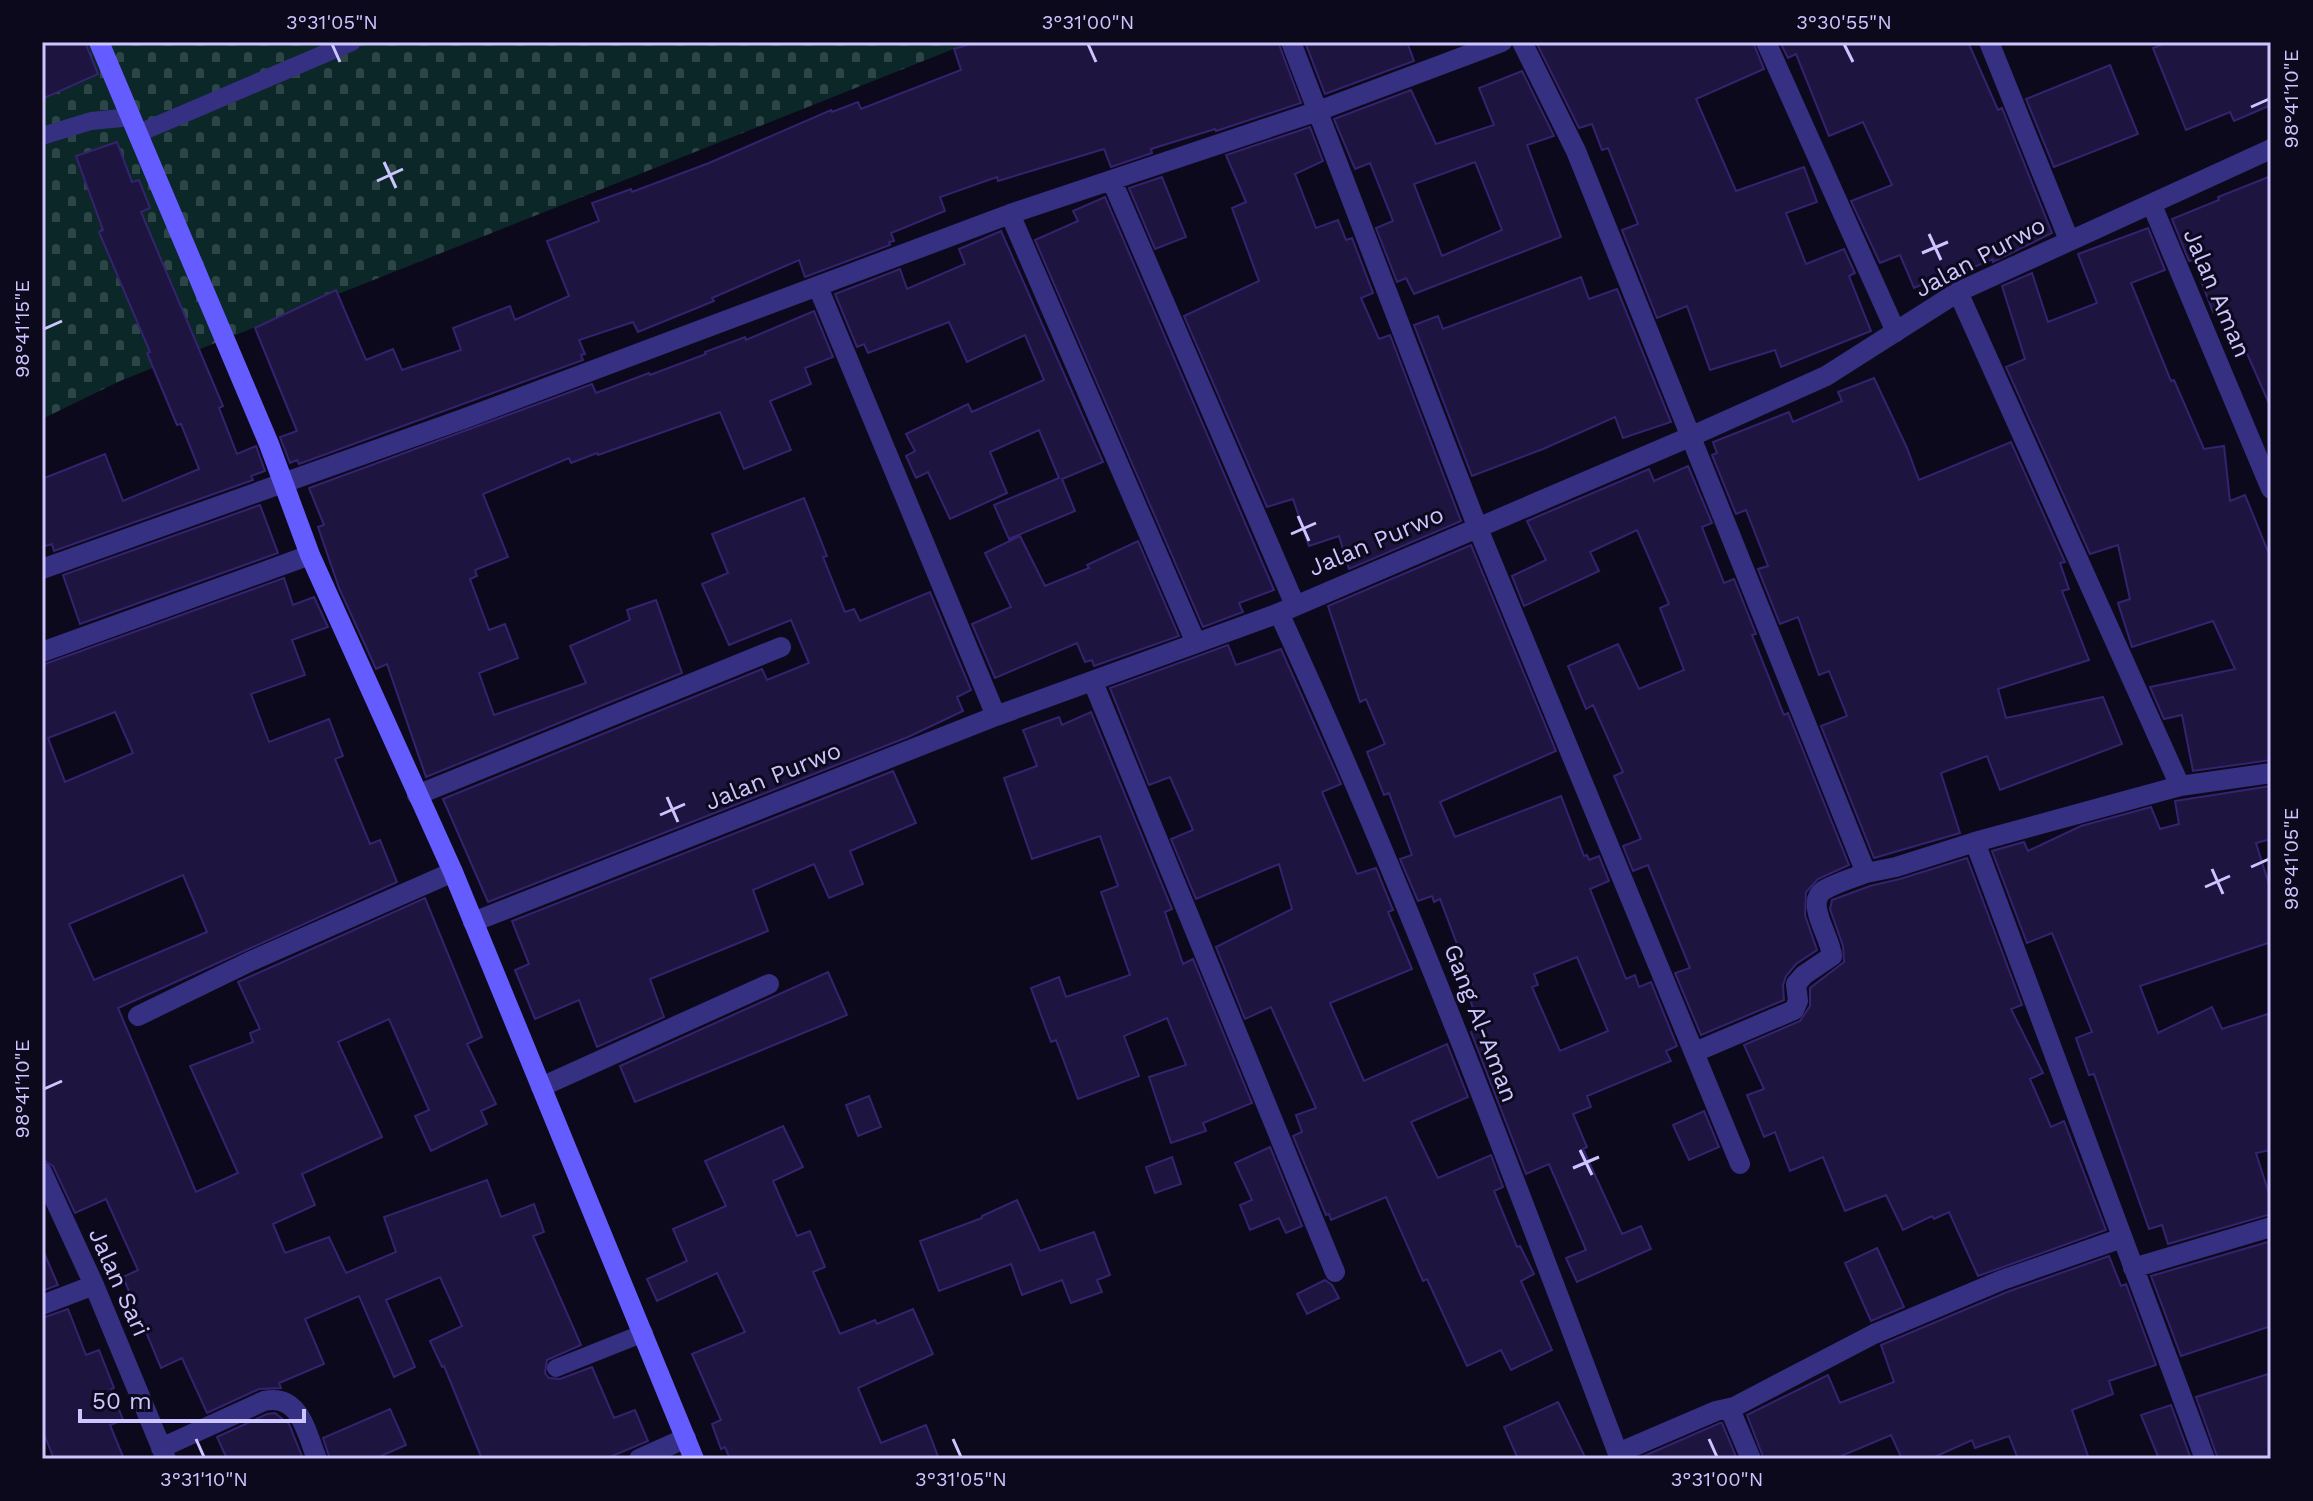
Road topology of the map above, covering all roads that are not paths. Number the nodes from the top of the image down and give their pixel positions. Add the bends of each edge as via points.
1 (99, 42) edge
2 (352, 42) edge
3 (1291, 42) edge
4 (1502, 42) edge
5 (1522, 42) edge
6 (1766, 42) edge
7 (1989, 42) edge
8 (1318, 111) junction
9 (135, 125) junction
10 (42, 136) edge
11 (2271, 149) edge
12 (1112, 181) junction
13 (2152, 205) junction
14 (1010, 214) junction
15 (2069, 240) junction
16 (818, 287) junction
17 (1958, 292) junction
18 (1896, 332) junction
19 (1692, 436) junction
20 (282, 483) junction
21 (2271, 489) edge
22 (1477, 526) junction
23 (310, 555) junction
24 (42, 569) edge
25 (1287, 609) junction
26 (1196, 643) junction
27 (781, 647) dead end
28 (42, 652) edge
29 (1093, 682) junction
30 (996, 716) junction
31 (2271, 773) edge
32 (2180, 786) junction
33 (417, 795) junction
34 (1975, 842) junction
35 (453, 872) junction
36 (1866, 873) junction
37 (473, 922) junction
38 (769, 984) dead end
39 (138, 1016) dead end
40 (1695, 1052) junction
41 (541, 1087) junction
42 (1740, 1164) dead end
43 (42, 1172) edge
44 (51, 1216) edge
45 (2271, 1227) edge
46 (2122, 1238) junction
47 (2133, 1268) junction
48 (1335, 1272) dead end
49 (94, 1285) junction
50 (42, 1305) edge
51 (644, 1333) junction
52 (556, 1368) dead end
53 (1734, 1407) junction
54 (686, 1438) junction
55 (164, 1454) edge
56 (1619, 1456) edge
57 (317, 1459) edge
58 (639, 1459) edge
59 (694, 1459) edge
60 (1751, 1459) edge
61 (2205, 1459) edge

1 - 9 street
2 - 9 lane
3 - 8 street
4 - 8 street
5 - 19 street via 1576,151
6 - 18 street
7 - 15 street
8 - 12 street
8 - 22 street
9 - 10 lane via 91,121
9 - 20 street
11 - 13 street, Jalan Purwo
12 - 14 street
12 - 25 street, Gang Al-Aman
13 - 15 street, Jalan Purwo
13 - 21 street, Jalan Aman
14 - 16 street
14 - 26 street
15 - 17 street, Jalan Purwo
16 - 20 street
16 - 30 street
17 - 18 street, Jalan Purwo
17 - 32 street
18 - 19 street, Jalan Purwo via 1826,376
19 - 22 street, Jalan Purwo
19 - 36 street
20 - 23 street
20 - 24 street
22 - 25 street, Jalan Purwo
22 - 40 street
23 - 28 street
23 - 33 street
25 - 26 street, Jalan Purwo
25 - 56 street, Gang Al-Aman
26 - 29 street, Jalan Purwo
27 - 33 street
29 - 30 street, Jalan Purwo
29 - 48 street
30 - 37 street, Jalan Purwo
31 - 32 street
32 - 34 street
33 - 35 street
34 - 36 street
34 - 46 street
35 - 37 street
35 - 39 street
36 - 40 street via 1816,898 1832,956 1796,984 1794,1010
37 - 41 street
38 - 41 street
40 - 42 street
41 - 51 street
43 - 44 street, Jalan Sari
44 - 49 street, Jalan Sari
45 - 47 street
46 - 47 street
46 - 53 street via 2002,1280 1874,1334
47 - 61 street
49 - 50 street
49 - 55 street, Jalan Sari
51 - 52 lane
51 - 54 street
53 - 56 street
53 - 60 street via 1734,1420
54 - 58 street
54 - 59 street
55 - 57 street via 275,1399 294,1407

